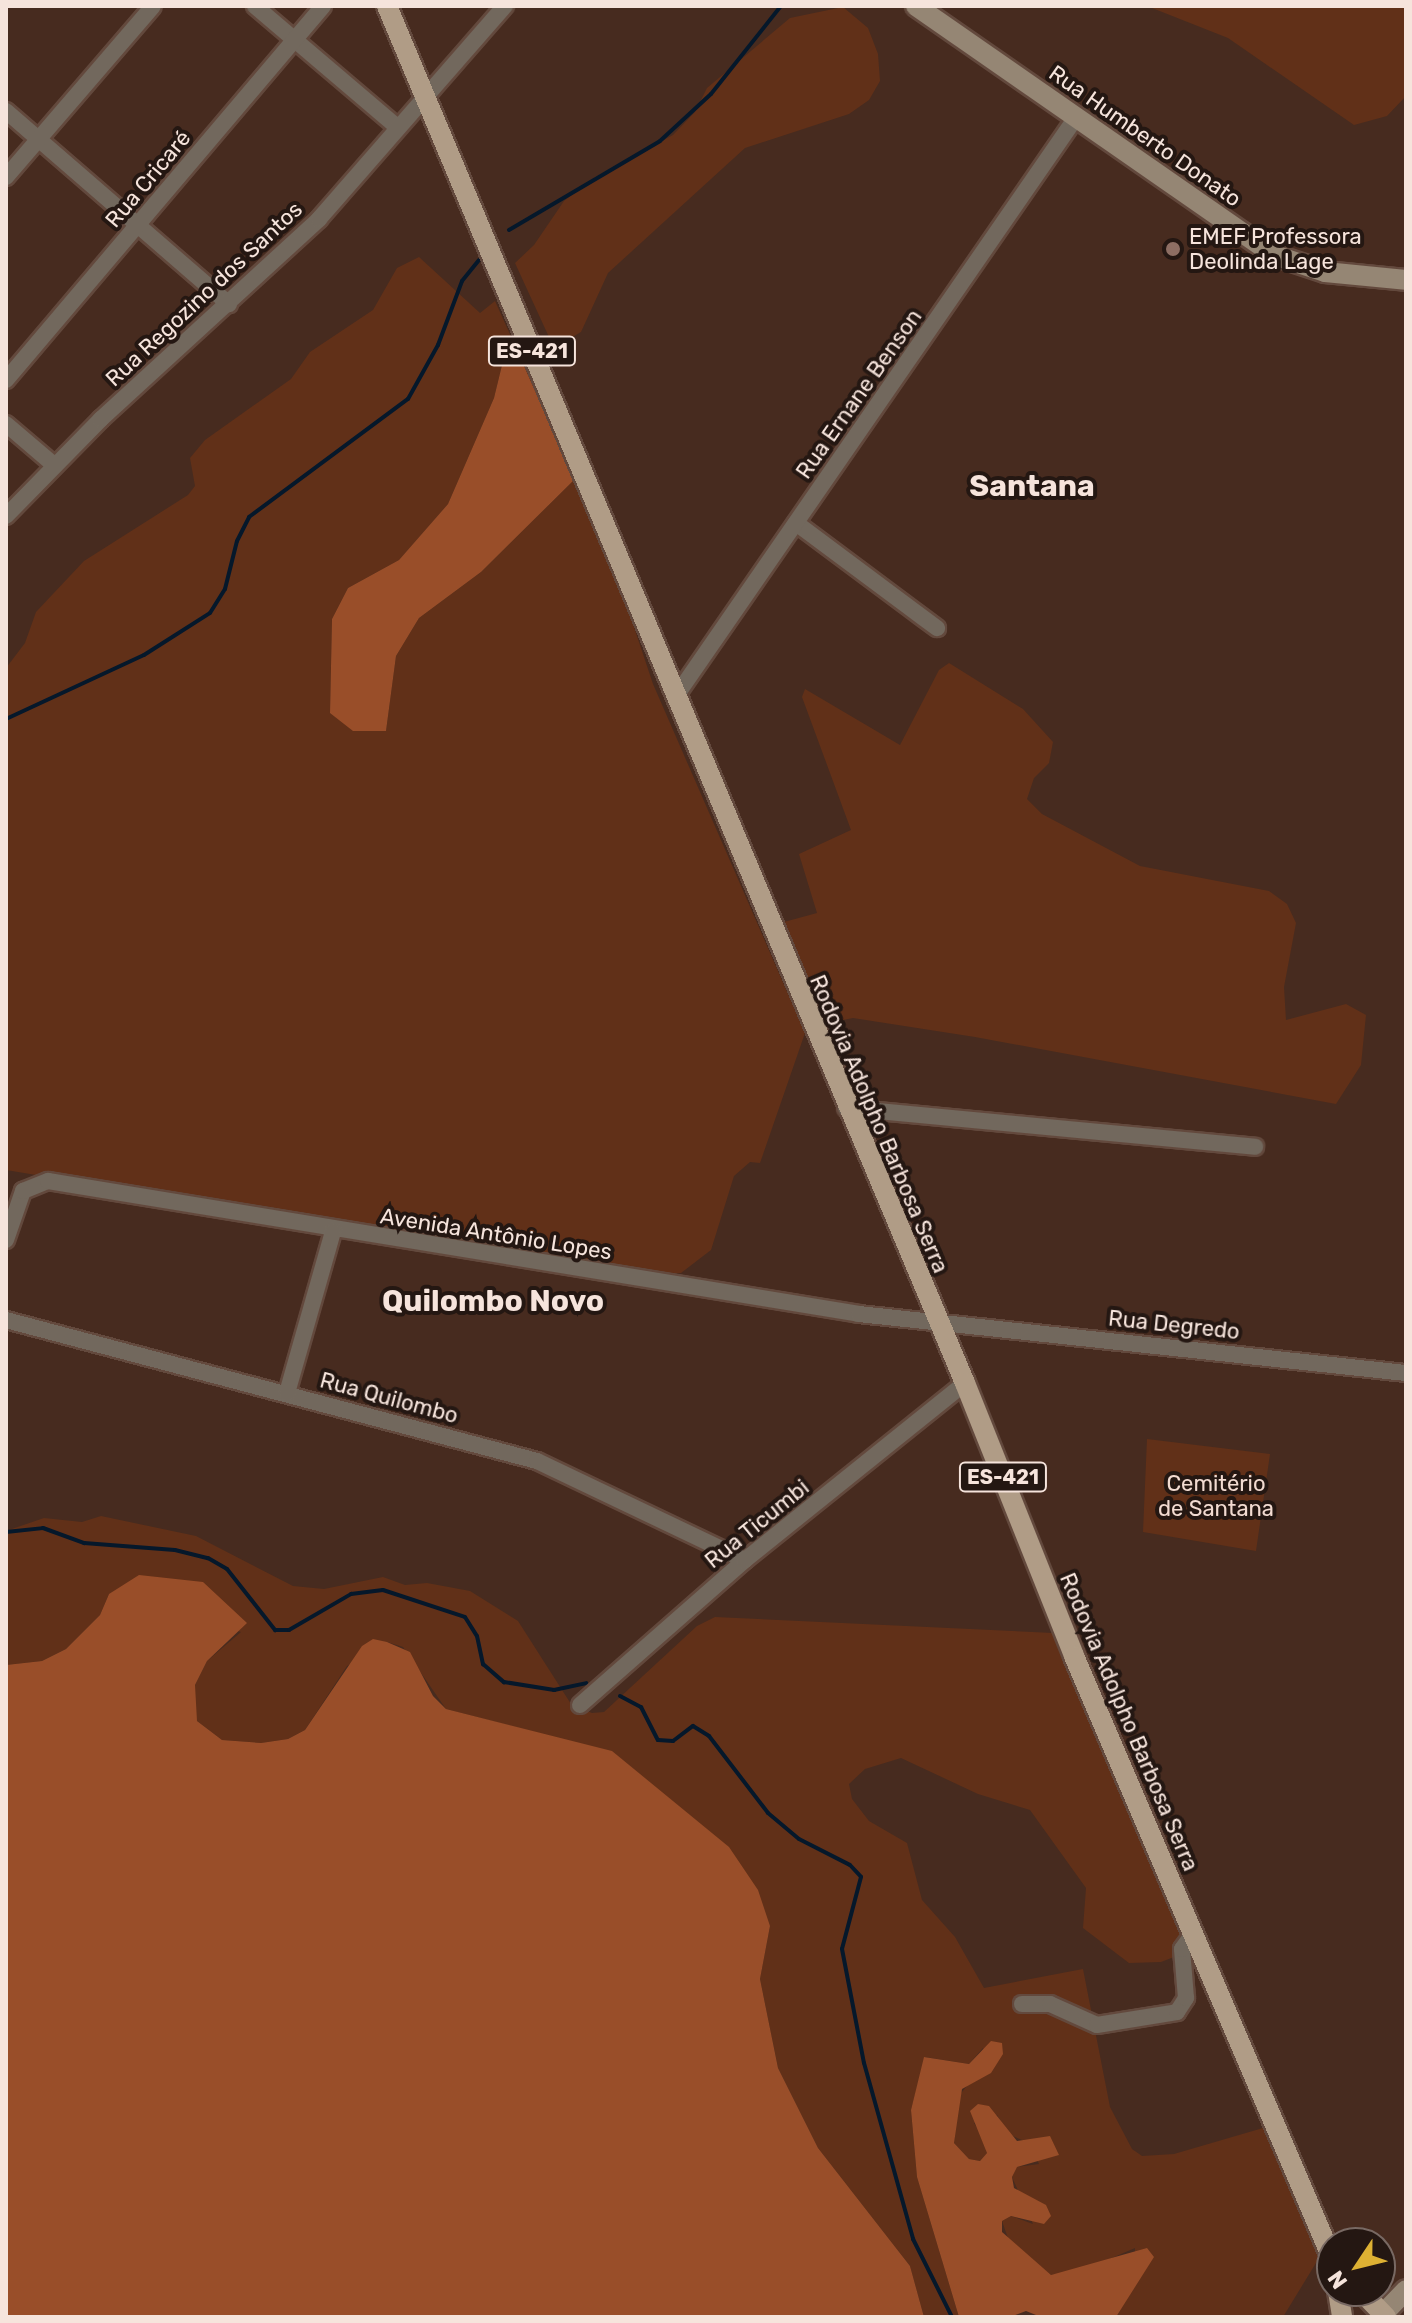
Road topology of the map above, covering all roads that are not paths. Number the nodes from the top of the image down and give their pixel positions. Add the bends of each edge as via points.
1 (153, 6) edge
2 (255, 6) edge
3 (323, 6) edge
4 (387, 6) edge
5 (505, 6) edge
6 (916, 6) edge
7 (294, 40) junction
8 (423, 95) junction
9 (6, 111) edge
10 (1077, 116) junction
11 (397, 127) junction
12 (39, 138) junction
13 (6, 177) edge
14 (140, 222) junction
15 (1406, 280) edge
16 (229, 304) junction
17 (6, 380) edge
18 (6, 424) edge
19 (54, 465) junction
20 (6, 516) edge
21 (796, 523) junction
22 (937, 628) dead end
23 (676, 696) junction
24 (846, 1108) junction
25 (1255, 1147) dead end
26 (333, 1231) junction
27 (6, 1240) edge
28 (6, 1320) edge
29 (938, 1325) junction
30 (1406, 1373) edge
31 (965, 1383) junction
32 (287, 1393) junction
33 (745, 1560) junction
34 (580, 1705) dead end
35 (1193, 1934) junction
36 (1022, 2004) dead end
37 (1319, 2227) edge
38 (1406, 2290) edge
39 (1381, 2316) edge

1 - 12 street
2 - 7 street
3 - 7 street, Rua Cricaré
4 - 8 main road, Rodovia Adolpho Barbosa Serra / ES-421
5 - 8 street, Rua Regozino dos Santos
6 - 10 main road, Rua Humberto Donato
7 - 11 street
7 - 14 street, Rua Cricaré
8 - 11 street, Rua Regozino dos Santos
8 - 23 main road, Rodovia Adolpho Barbosa Serra / ES-421
9 - 12 street
10 - 15 main road, Rua Humberto Donato via 1274,255 1325,272
10 - 21 street, Rua Ernane Benson
11 - 16 street, Rua Regozino dos Santos via 319,219
12 - 13 street
12 - 14 street
14 - 16 street
14 - 17 street, Rua Cricaré
16 - 19 street, Rua Regozino dos Santos
18 - 19 street
19 - 20 street, Rua Regozino dos Santos
21 - 22 street
21 - 23 street, Rua Ernane Benson
23 - 24 main road, Rodovia Adolpho Barbosa Serra / ES-421
24 - 25 street
24 - 29 main road, Rodovia Adolpho Barbosa Serra / ES-421
26 - 27 street, Avenida Antônio Lopes via 48,1181 23,1191
26 - 29 street, Avenida Antônio Lopes
26 - 32 street
28 - 32 street, Rua Quilombo
29 - 30 street, Rua Degredo
29 - 31 main road, Rodovia Adolpho Barbosa Serra / ES-421
31 - 33 street, Rua Ticumbi
31 - 35 main road, Rodovia Adolpho Barbosa Serra / ES-421
32 - 33 street, Rua Quilombo via 537,1461
33 - 34 street, Rua Ticumbi
35 - 36 street via 1182,1949 1186,1998 1177,2012 1097,2025 1050,2004
35 - 37 main road, Rodovia Adolpho Barbosa Serra / ES-421
38 - 39 main road

